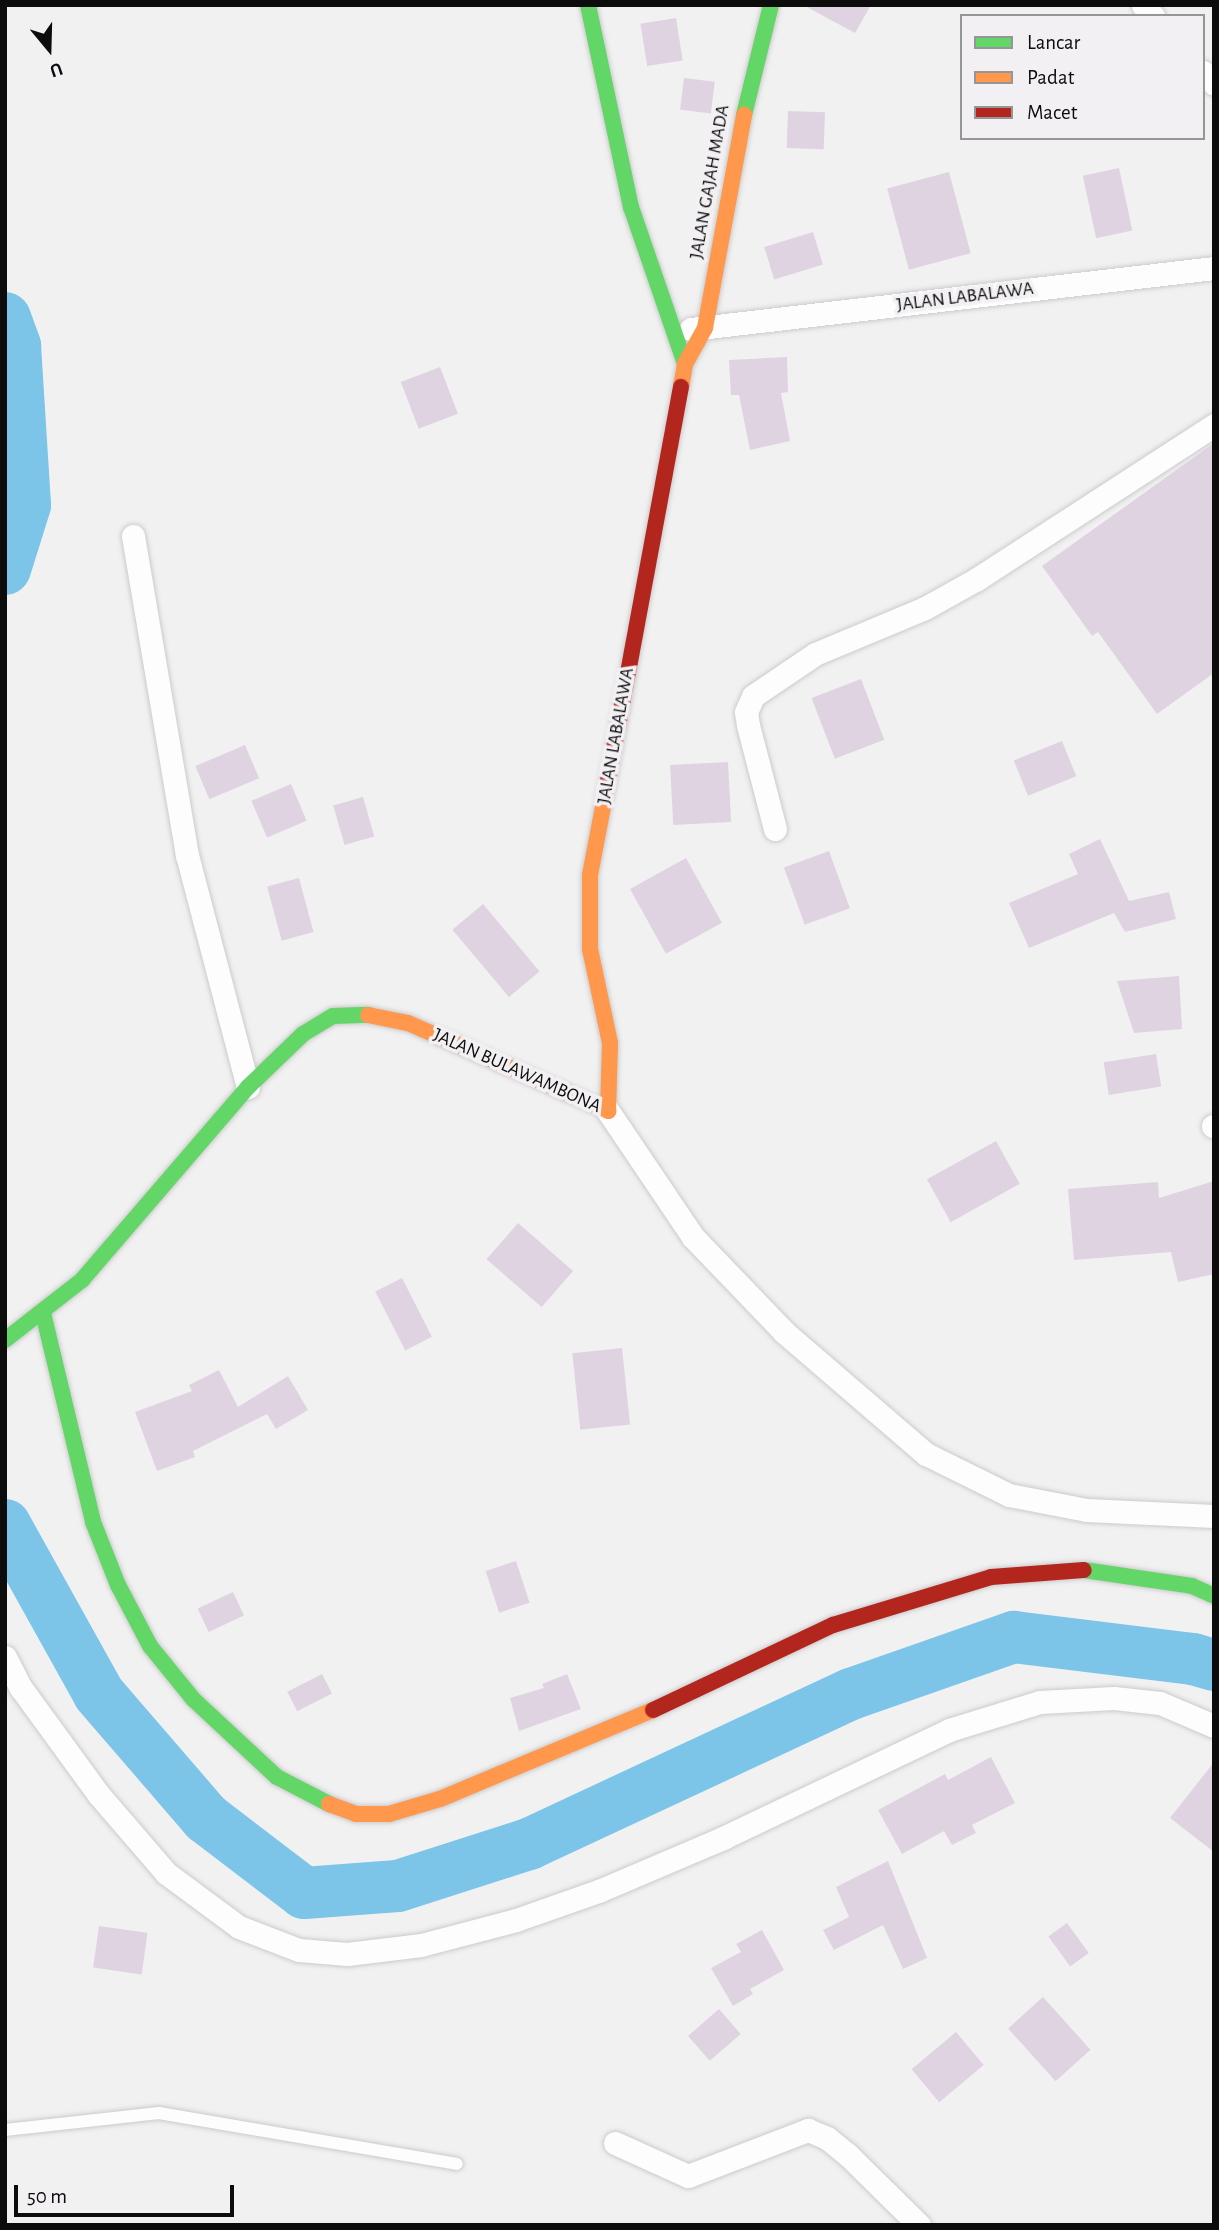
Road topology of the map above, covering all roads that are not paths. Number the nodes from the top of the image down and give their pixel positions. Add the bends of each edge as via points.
1 (588, 5) edge
2 (771, 5) edge
3 (1214, 268) edge
4 (705, 328) junction
5 (674, 330) junction
6 (685, 364) junction
7 (1214, 425) edge
8 (133, 536) dead end
9 (775, 829) dead end
10 (248, 1087) junction
11 (608, 1111) junction
12 (43, 1313) junction
13 (5, 1340) edge
14 (1214, 1516) edge
15 (1214, 1596) edge
16 (5, 1657) edge
17 (1214, 1727) edge
18 (5, 2130) edge
19 (615, 2143) dead end
20 (457, 2164) dead end
21 (919, 2225) edge

1 - 5 main road via 631,207
2 - 4 main road, JALAN GAJAH MADA via 735,150
3 - 4 street, JALAN LABALAWA
4 - 5 street, JALAN LABALAWA
4 - 6 main road, JALAN GAJAH MADA
5 - 6 main road
6 - 11 main road, JALAN LABALAWA via 590,875 590,949 610,1043
7 - 9 street via 977,579 925,608 815,654 753,696 746,712 748,725
8 - 10 street via 187,855
10 - 11 main road, JALAN BULAWAMBONA via 303,1034 333,1016 356,1013 408,1023
10 - 12 main road, JALAN BULAWAMBONA via 108,1253
11 - 14 street, JALAN BULAWAMBONA via 693,1237 784,1332 926,1454 1009,1495 1087,1510
12 - 13 main road, JALAN BULAWAMBONA
12 - 15 main road via 93,1522 118,1586 150,1646 193,1699 277,1777 310,1797 356,1814 389,1814 440,1799 633,1719 833,1625 991,1577 1090,1570 1192,1586
16 - 17 street via 21,1688 99,1795 166,1873 240,1927 299,1950 347,1954 421,1945 516,1920 723,1838 949,1730 1040,1702 1114,1698 1160,1703
18 - 20 lane via 159,2113
19 - 21 street via 688,2176 808,2130 848,2155

